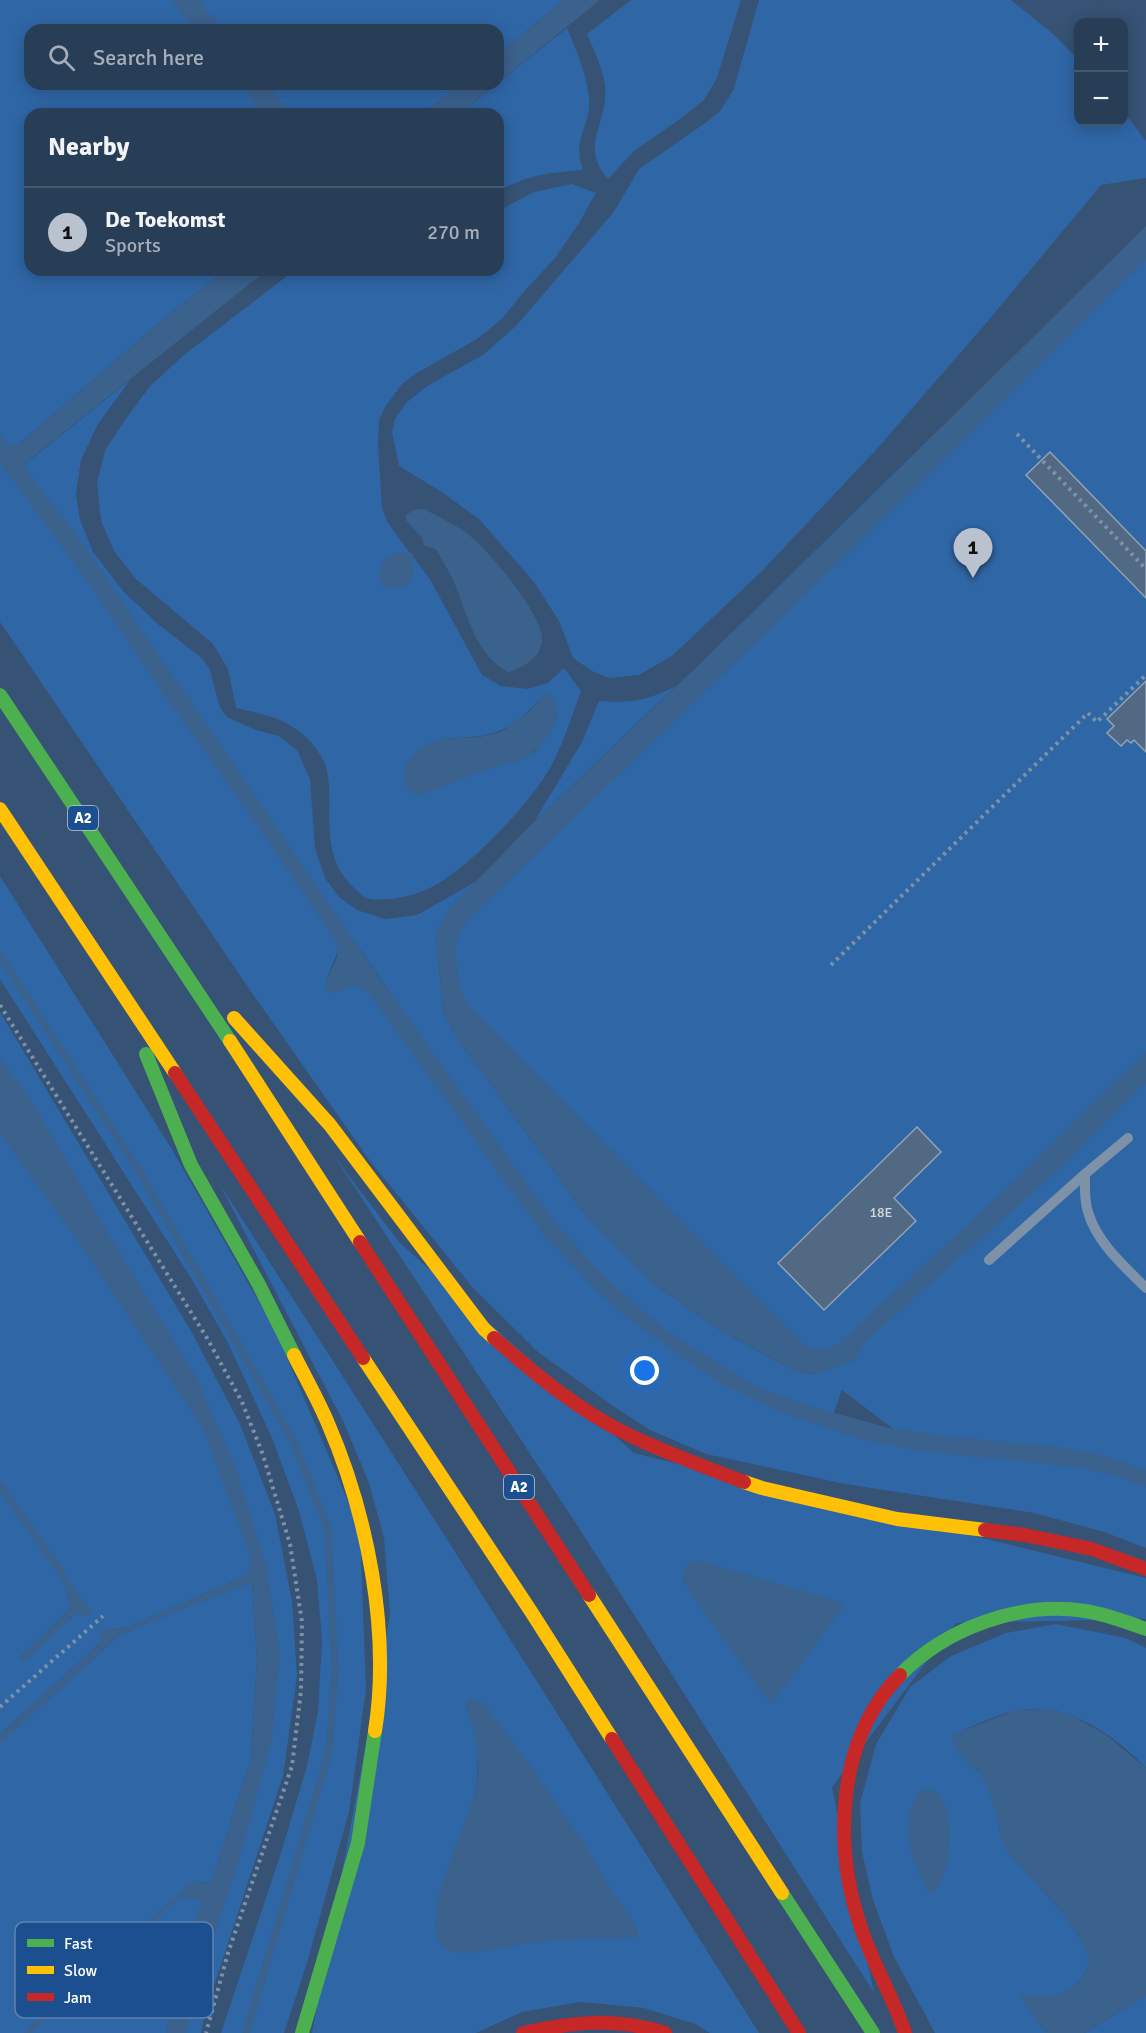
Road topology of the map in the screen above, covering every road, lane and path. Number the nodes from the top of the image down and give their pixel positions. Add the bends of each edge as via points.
1 (1017, 434) dead end
2 (1146, 569) edge
3 (1146, 675) edge
4 (0, 695) edge
5 (0, 809) edge
6 (165, 941) junction
7 (831, 965) dead end
8 (118, 986) junction
9 (0, 1005) edge
10 (1128, 1138) dead end
11 (1085, 1174) junction
12 (989, 1260) dead end
13 (1146, 1287) edge
14 (1146, 1569) edge
15 (103, 1616) dead end
16 (1146, 1629) edge
17 (0, 1707) edge
18 (213, 2008) edge
19 (210, 2018) edge
20 (206, 2033) edge
21 (302, 2033) edge
22 (523, 2033) edge
23 (665, 2033) edge
24 (799, 2033) edge
25 (873, 2033) edge
26 (905, 2033) edge

1 - 2 path
3 - 7 path via 1097,722 1088,713
4 - 6 highway, A2
5 - 8 highway
6 - 14 highway, A2 via 330,1125 484,1329 579,1405 627,1434 762,1488 897,1519 1025,1535 1092,1549
6 - 25 highway, A2
8 - 21 highway via 191,1165 258,1282 327,1421 361,1516 377,1602 377,1721 358,1843
8 - 24 highway via 532,1613
9 - 18 path via 207,1338 242,1402 290,1544 302,1622 301,1691 292,1767
10 - 11 lane
11 - 12 lane
11 - 13 lane via 1087,1211 1094,1228 1116,1258
15 - 17 path
16 - 26 highway via 1077,1611 1032,1611 973,1626 932,1649 893,1682 878,1704 863,1731 849,1775 845,1851 849,1890 859,1921
19 - 20 path
22 - 23 highway via 587,2023 621,2023

